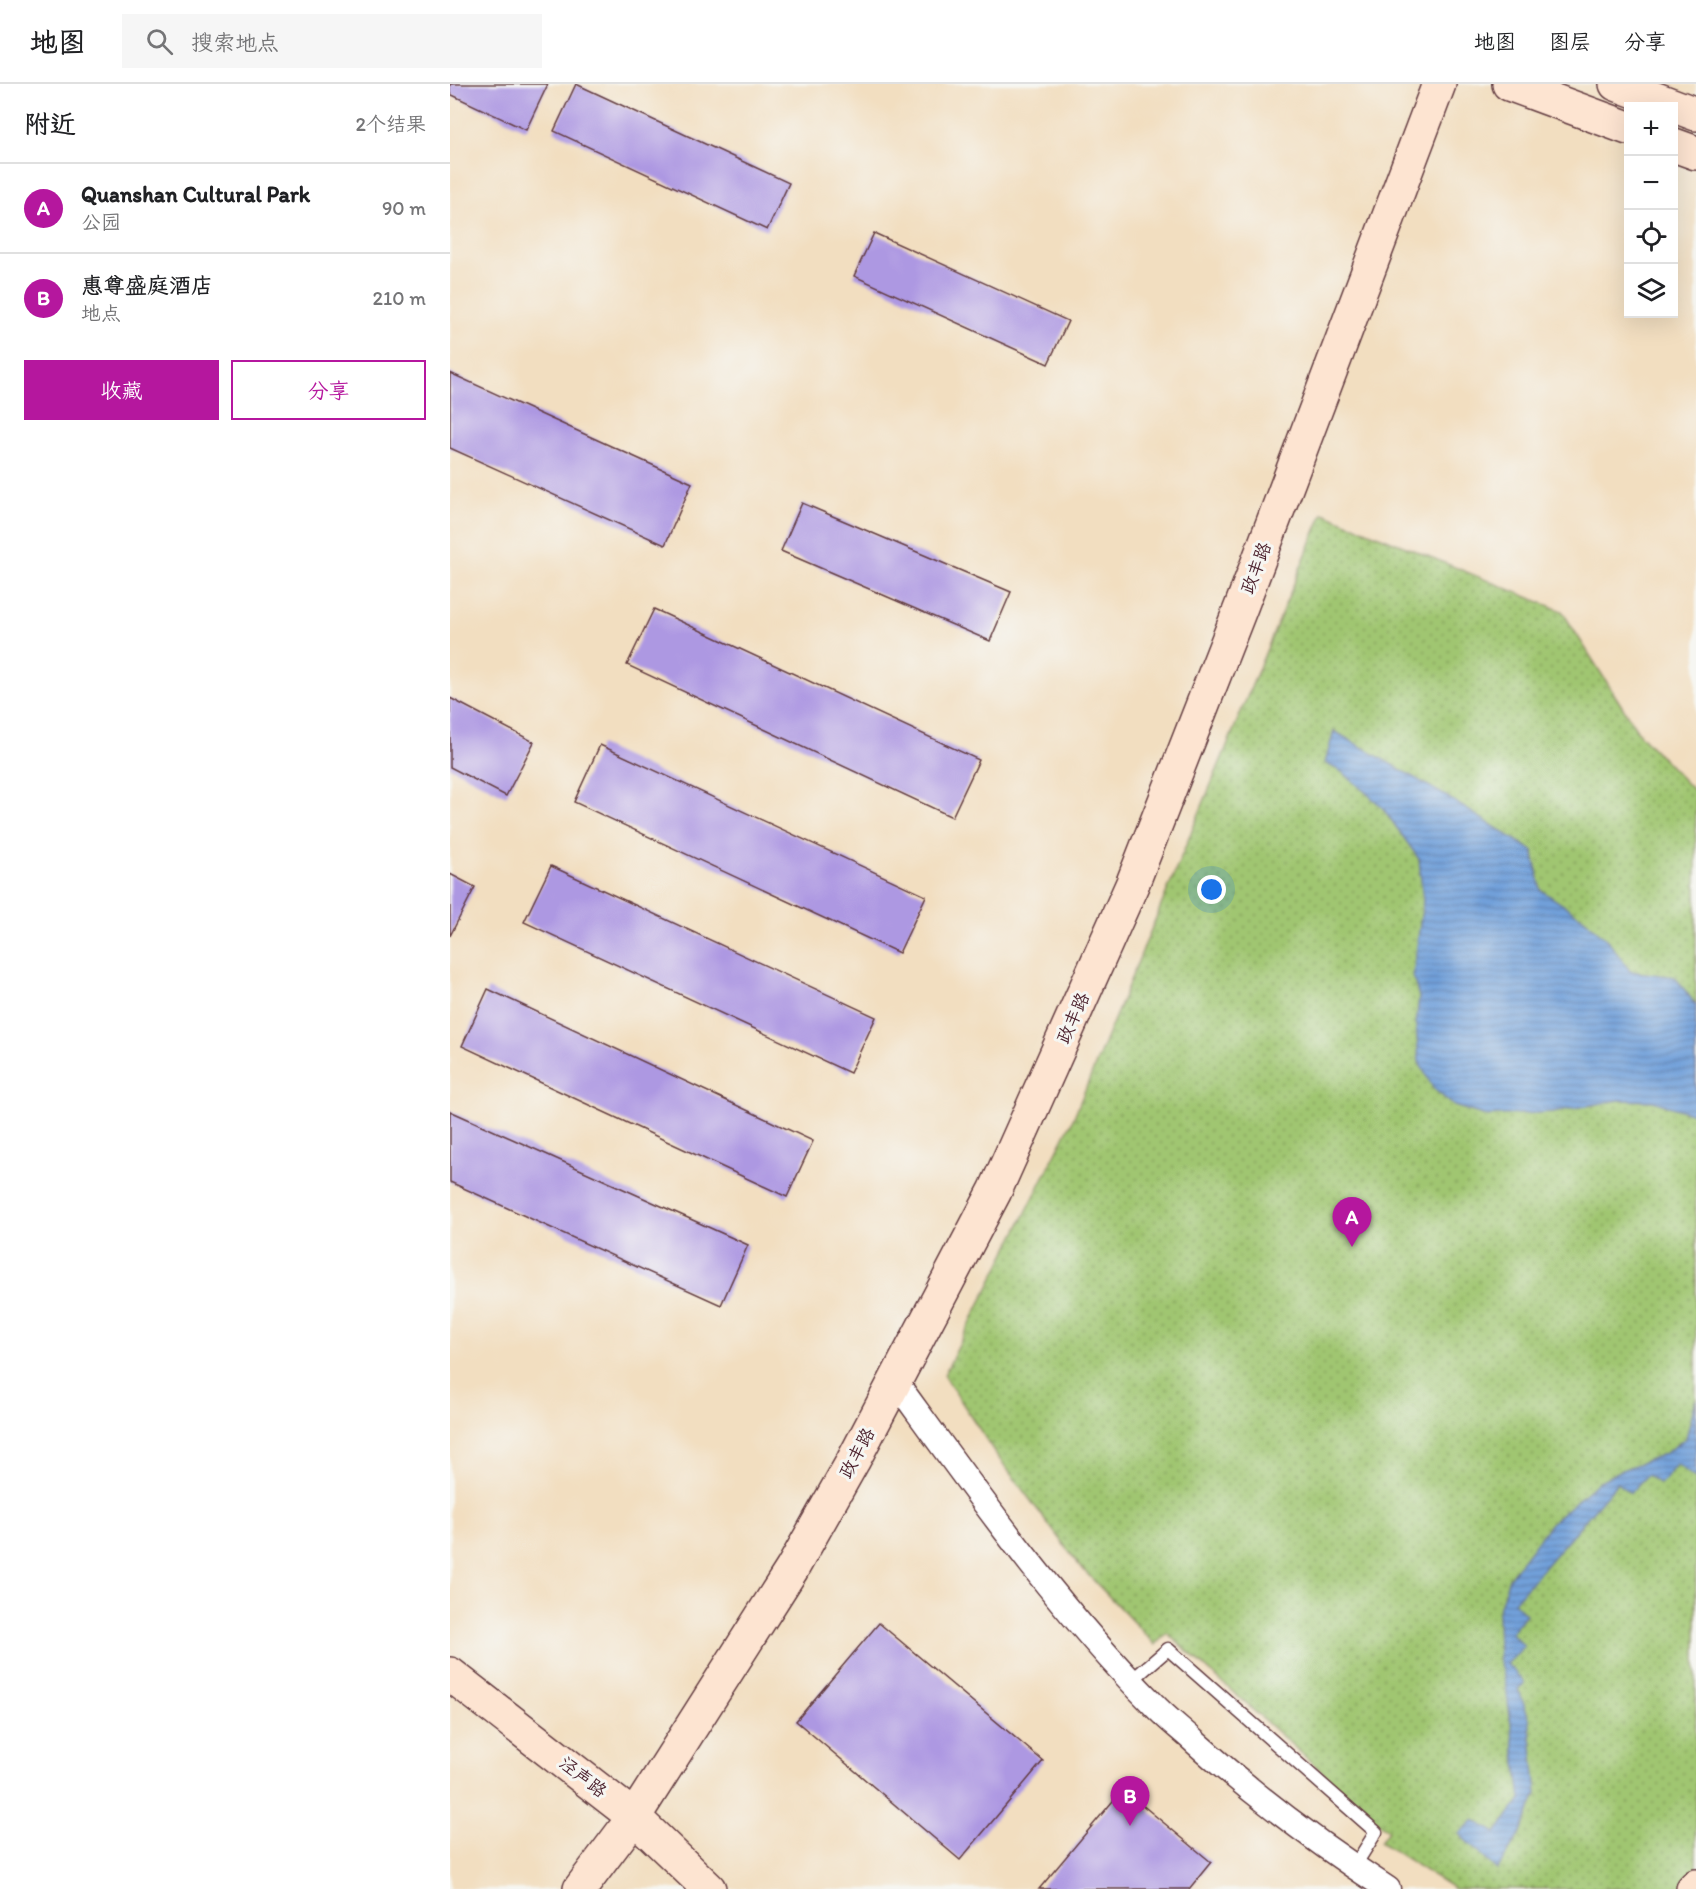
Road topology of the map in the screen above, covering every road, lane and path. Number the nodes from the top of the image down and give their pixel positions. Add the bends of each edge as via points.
1 (1439, 84) edge
2 (1509, 84) edge
3 (1616, 84) edge
4 (1696, 114) edge
5 (1624, 126) edge
6 (1678, 146) edge
7 (1696, 153) edge
8 (895, 1381) junction
9 (450, 1674) edge
10 (1131, 1681) junction
11 (634, 1817) junction
12 (1354, 1867) junction
13 (580, 1889) edge
14 (709, 1889) edge
15 (1388, 1889) edge

1 - 8 street, 政丰路 via 1132,885 995,1191
2 - 5 street
3 - 4 street
6 - 7 street
8 - 10 street via 1074,1619
8 - 11 street, 政丰路 via 792,1569
9 - 11 street, 泾声路
10 - 12 street via 1233,1776
10 - 12 lane via 1168,1649 1376,1832
11 - 13 street, 政丰路
11 - 14 street, 泾声路
12 - 15 street

